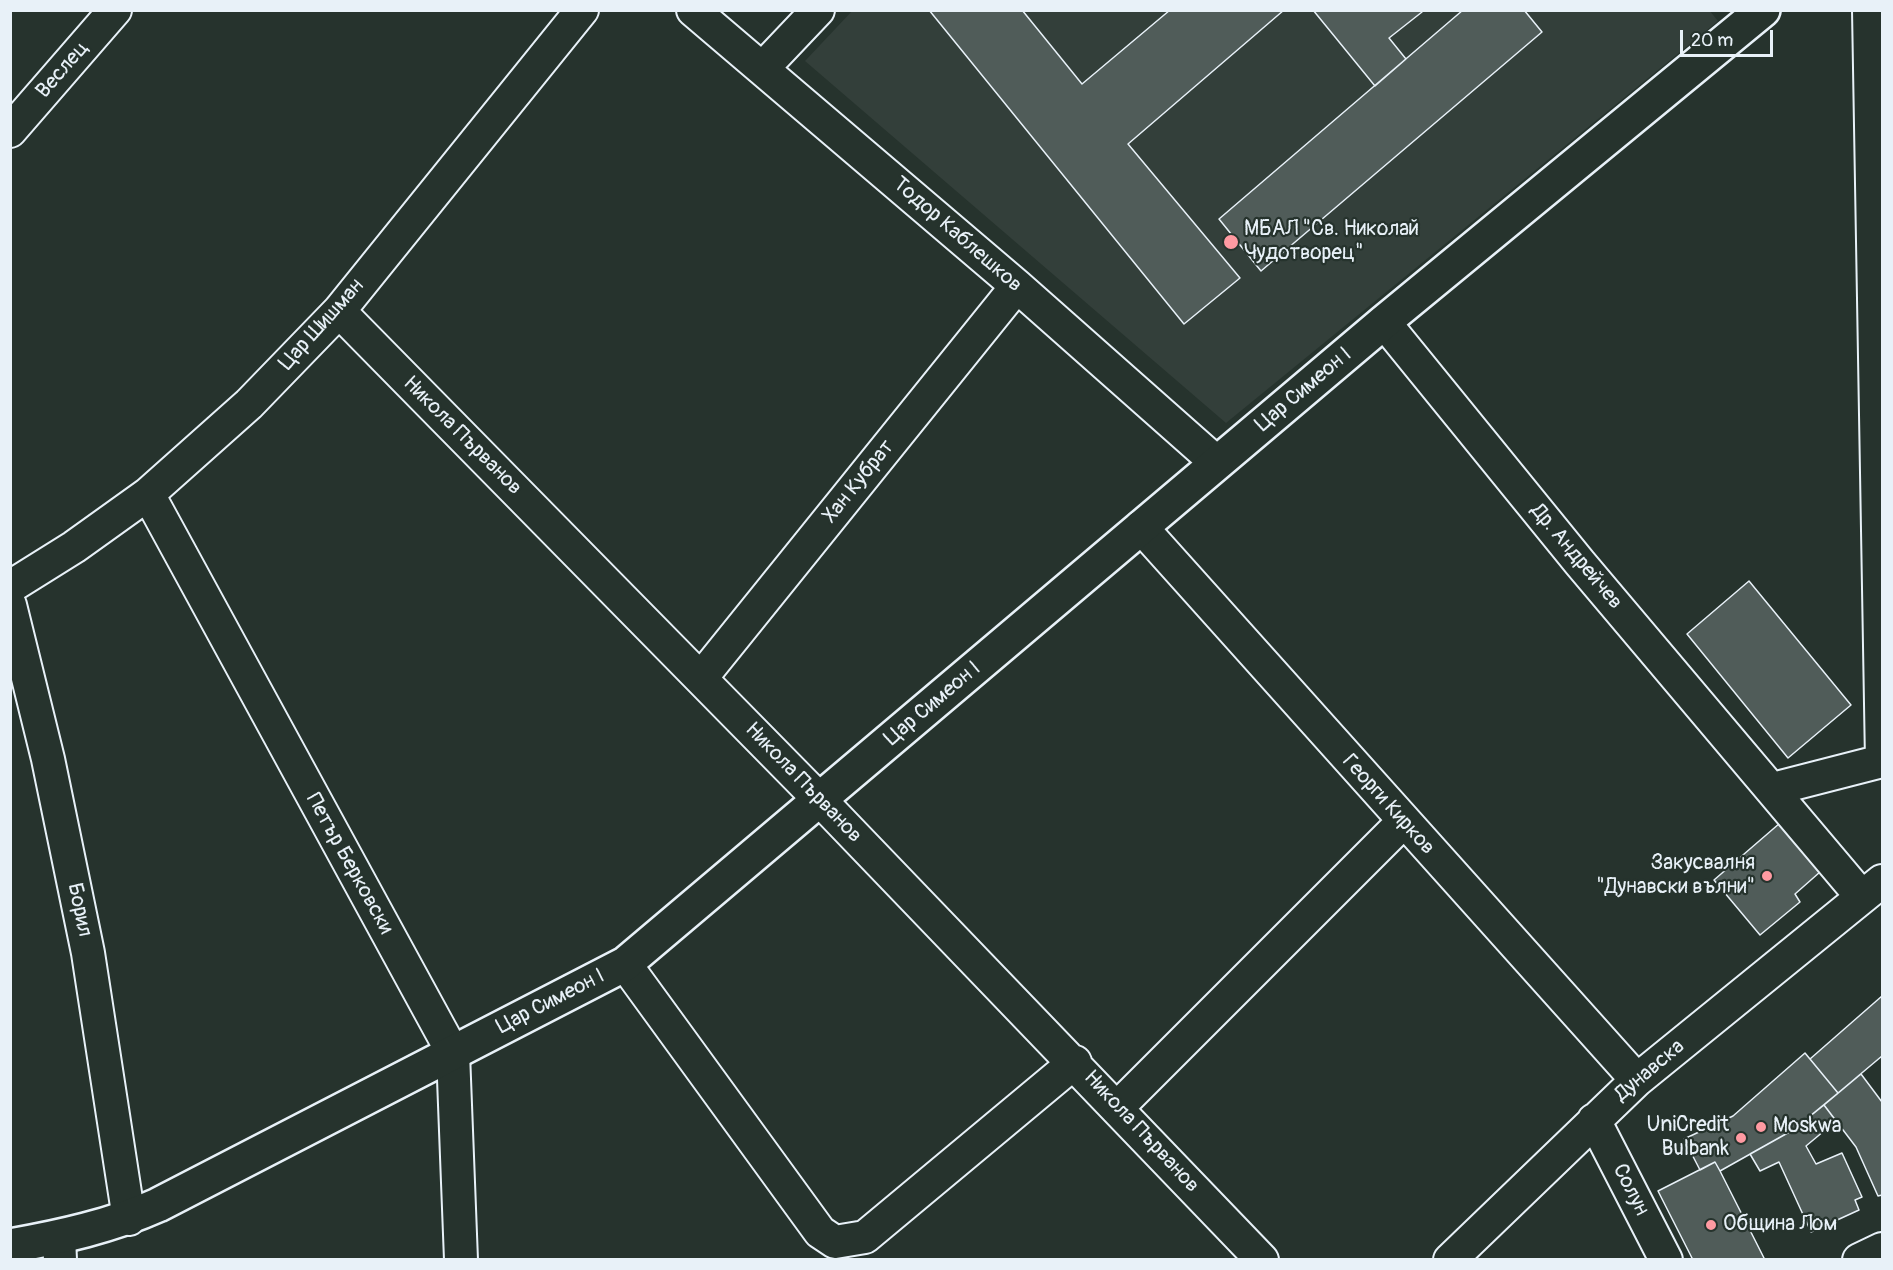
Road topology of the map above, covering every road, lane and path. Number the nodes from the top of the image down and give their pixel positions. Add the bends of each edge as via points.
1 (115, 10) edge
2 (582, 10) edge
3 (693, 10) edge
4 (818, 10) edge
5 (1763, 10) edge
6 (1869, 10) edge
7 (763, 68) junction
8 (10, 130) edge
9 (1017, 286) junction
10 (339, 311) junction
11 (1384, 322) junction
12 (1878, 390) edge
13 (1217, 463) junction
14 (148, 494) junction
15 (1141, 527) junction
16 (10, 587) edge
17 (10, 605) edge
18 (701, 678) junction
19 (1882, 763) edge
20 (1773, 789) junction
21 (820, 800) junction
22 (1403, 822) junction
23 (1873, 889) edge
24 (625, 964) junction
25 (453, 1053) junction
26 (1075, 1062) junction
27 (1636, 1080) junction
28 (1118, 1108) junction
29 (1594, 1120) junction
30 (129, 1219) junction
31 (10, 1246) edge
32 (60, 1249) edge
33 (1882, 1249) edge
34 (461, 1260) edge
35 (1263, 1260) edge
36 (1450, 1260) edge
37 (1666, 1260) edge
38 (1859, 1260) edge

1 - 8 street, Веслец
2 - 10 street, Цар Шишман
3 - 7 street, Тодор Каблешков
4 - 7 street
5 - 11 street, Цар Симеон I
6 - 12 street
7 - 9 street, Тодор Каблешков
9 - 13 street, Тодор Каблешков
9 - 18 street, Хан Кубрат
10 - 14 street, Цар Шишман via 249,404
10 - 18 street, Никола Първанов
11 - 13 street, Цар Симеон I
11 - 20 street, Др. Андрейчев via 1580,563
12 - 19 street
13 - 15 street, Цар Симеон I
14 - 16 street, Цар Шишман
14 - 25 street, Петър Берковски
15 - 21 street, Цар Симеон I
15 - 22 street, Георги Кирков
17 - 30 street, Борил via 48,759 88,953
18 - 21 street, Никола Първанов
19 - 20 street
20 - 23 street, Дунавска
21 - 24 street, Цар Симеон I
21 - 26 street, Никола Първанов
22 - 27 street, Георги Кирков
22 - 28 street
23 - 27 street, Дунавска
24 - 25 street, Цар Симеон I
24 - 26 street via 820,1232 835,1242 865,1238
25 - 30 street, Цар Симеон I
25 - 34 street, Петър Берковски
26 - 28 street, Никола Първанов
27 - 29 street, Дунавска
28 - 35 street, Никола Първанов
29 - 36 street, Дунавска
29 - 37 street, Солун
30 - 32 street, Цар Симеон I
31 - 32 street, Цар Симеон I
33 - 38 street

